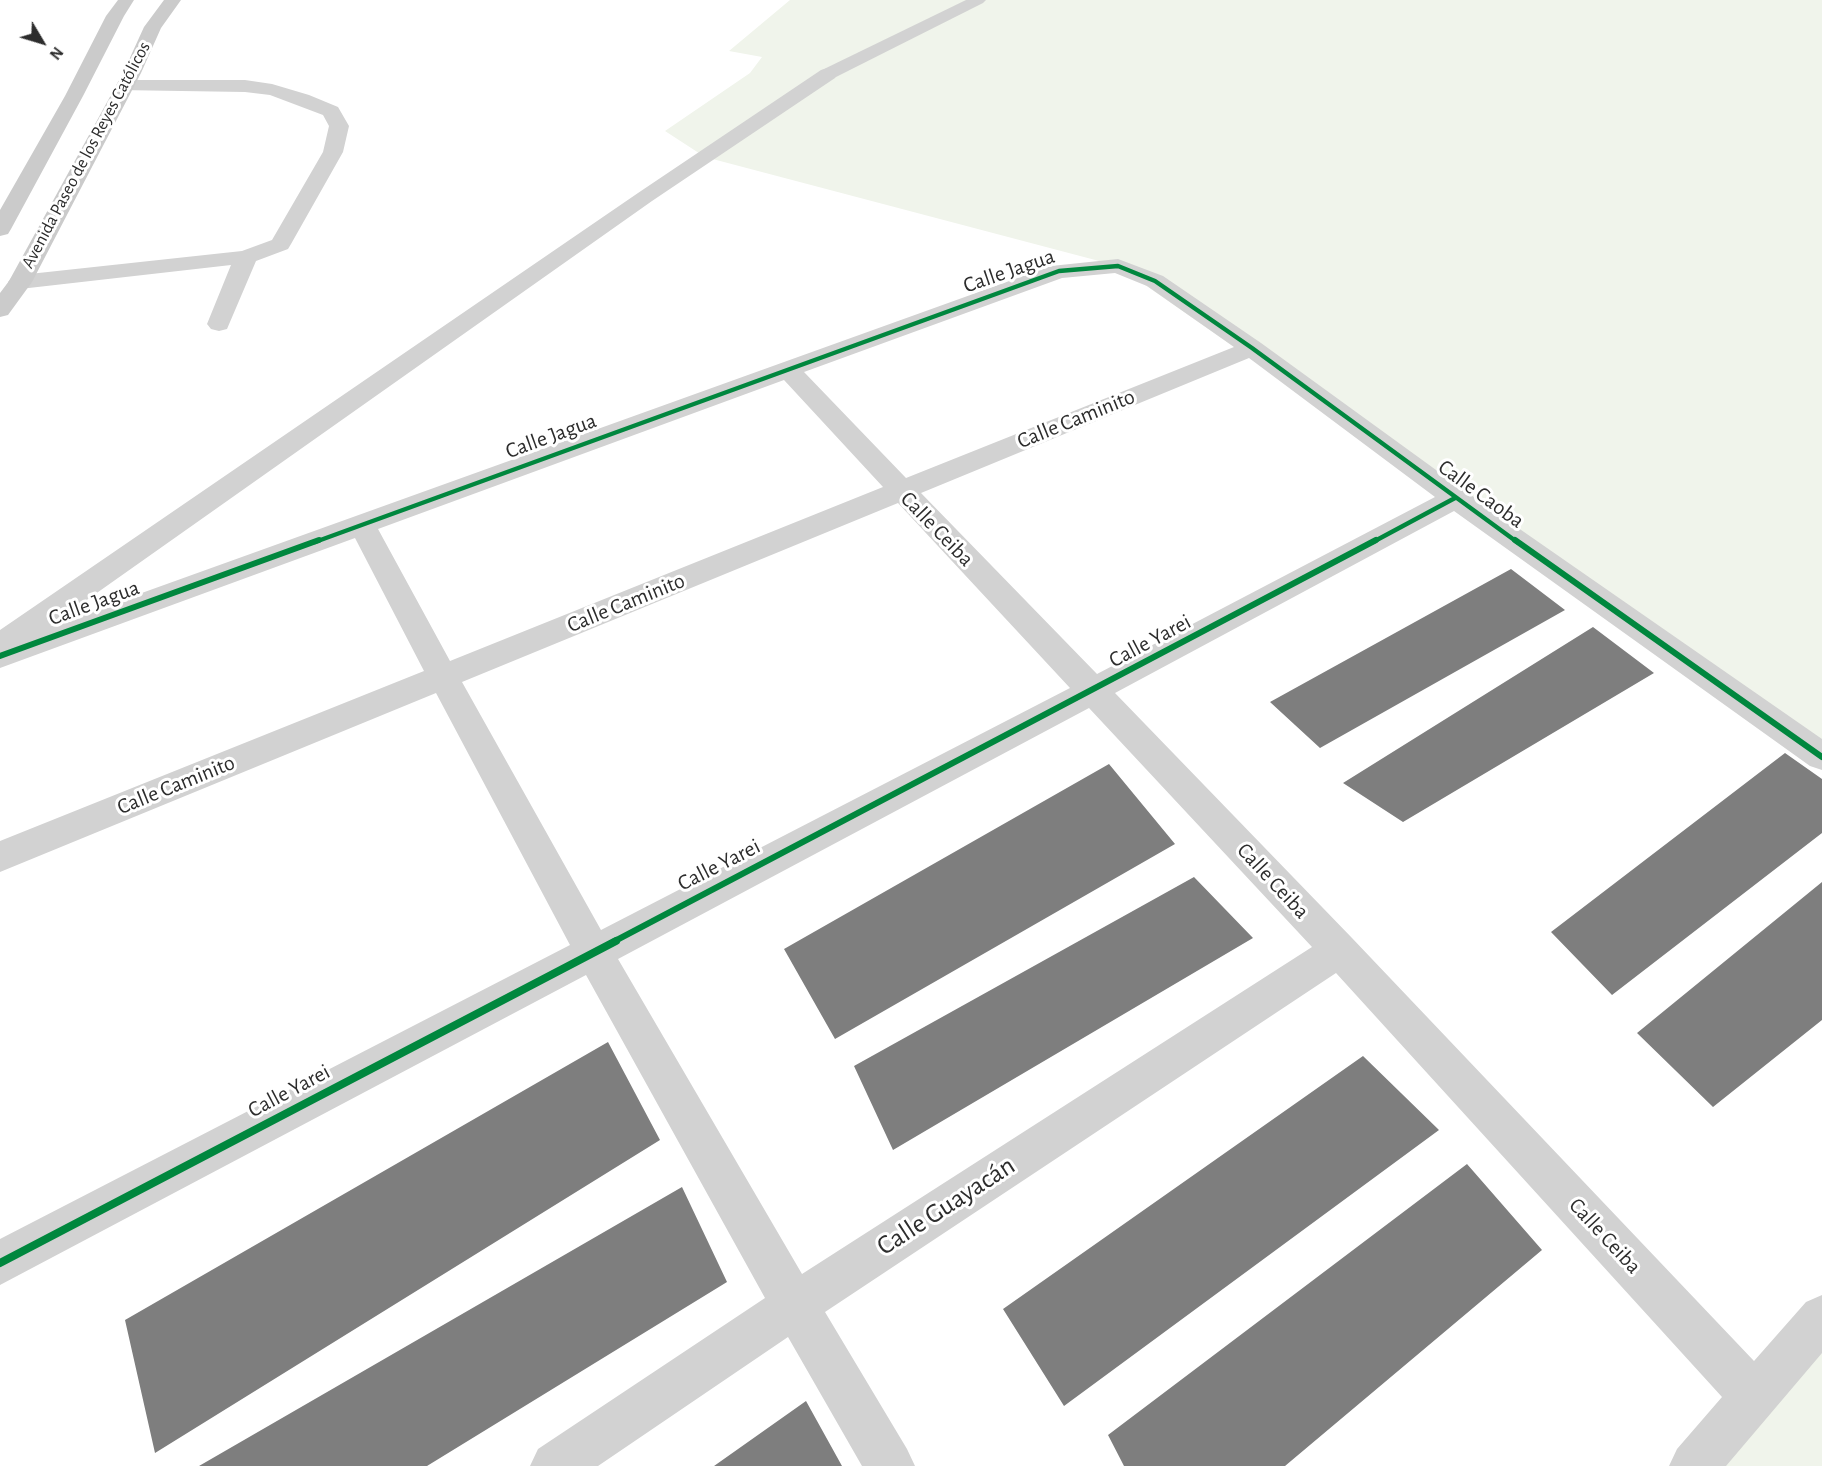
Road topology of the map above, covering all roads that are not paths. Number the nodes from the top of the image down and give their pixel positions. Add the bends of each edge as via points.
1 (126, 0) edge
2 (173, 0) edge
3 (978, 0) edge
4 (828, 74) joint
5 (125, 86) junction
6 (0, 229) edge
7 (246, 257) junction
8 (1118, 266) joint
9 (20, 282) junction
10 (0, 310) edge
11 (219, 324) dead end
12 (1252, 348) junction
13 (786, 369) junction
14 (900, 490) junction
15 (1455, 498) junction
16 (362, 525) junction
17 (0, 646) edge
18 (0, 656) edge
19 (443, 678) junction
20 (1094, 692) junction
21 (1822, 757) edge
22 (0, 857) edge
23 (1339, 950) junction
24 (593, 951) junction
25 (0, 1263) edge
26 (794, 1305) junction
27 (1822, 1318) edge
28 (1755, 1397) junction
29 (555, 1466) edge
30 (890, 1466) edge
31 (1694, 1466) edge

1 - 6 main road, Avenida Paseo de los Reyes Católicos
2 - 5 main road, Avenida Paseo de los Reyes Católicos via 153,27
3 - 4 lane
4 - 17 street
5 - 7 street via 245,86 302,99 331,111 339,126 333,153 280,244
5 - 9 main road, Avenida Paseo de los Reyes Católicos
7 - 9 street
7 - 11 street
8 - 12 street, Calle Caoba via 1155,281
8 - 13 street, Calle Jagua via 1059,271
9 - 10 main road, Avenida Paseo de los Reyes Católicos
12 - 14 street, Calle Caminito
12 - 15 street, Calle Caoba
13 - 14 street, Calle Ceiba
13 - 16 street, Calle Jagua
14 - 19 street, Calle Caminito
14 - 20 street, Calle Ceiba
15 - 20 street, Calle Yarei
15 - 21 street, Calle Caoba
16 - 18 street, Calle Jagua
16 - 19 street
19 - 22 street, Calle Caminito
19 - 24 street
20 - 23 street, Calle Ceiba
20 - 24 street, Calle Yarei
23 - 26 street, Calle Guayacán
23 - 28 street, Calle Ceiba
24 - 25 street, Calle Yarei
24 - 26 street
26 - 29 street, Calle Guayacán
26 - 30 street
27 - 28 street
28 - 31 street

